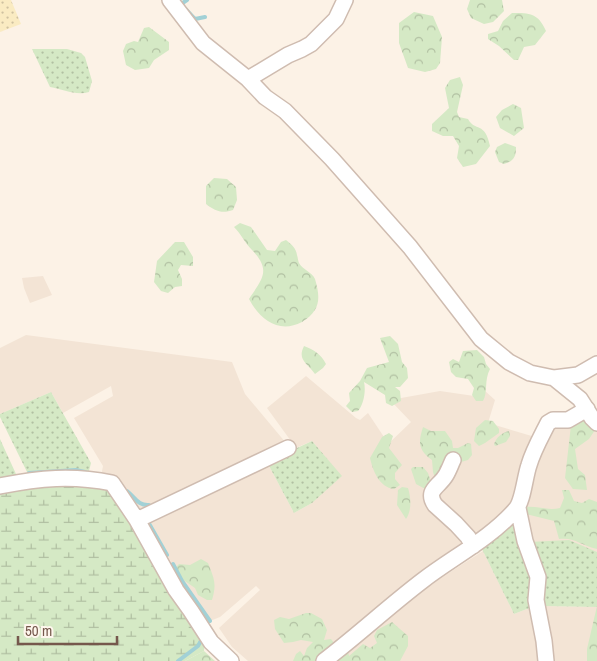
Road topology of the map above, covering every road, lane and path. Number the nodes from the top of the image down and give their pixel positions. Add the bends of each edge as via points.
1 (170, 0) edge
2 (345, 0) edge
3 (248, 79) junction
4 (597, 364) edge
5 (554, 378) junction
6 (586, 409) junction
7 (597, 423) edge
8 (288, 448) dead end
9 (453, 460) dead end
10 (0, 486) edge
11 (518, 508) junction
12 (137, 520) junction
13 (473, 546) junction
14 (231, 661) edge
15 (324, 661) edge
16 (546, 661) edge

1 - 3 street via 202,43
2 - 3 street via 336,19 311,44
3 - 5 street via 285,111 338,166 410,248 481,339 509,362 530,373
4 - 5 street via 578,375
5 - 6 street via 580,399
6 - 7 street
6 - 11 street via 568,420 548,423 529,463
8 - 12 street
9 - 13 street via 432,492 431,499
10 - 12 street via 51,478 89,478 112,483
11 - 13 street
11 - 16 street via 538,577 536,600
12 - 14 street via 176,590 211,642
13 - 15 street via 424,580

